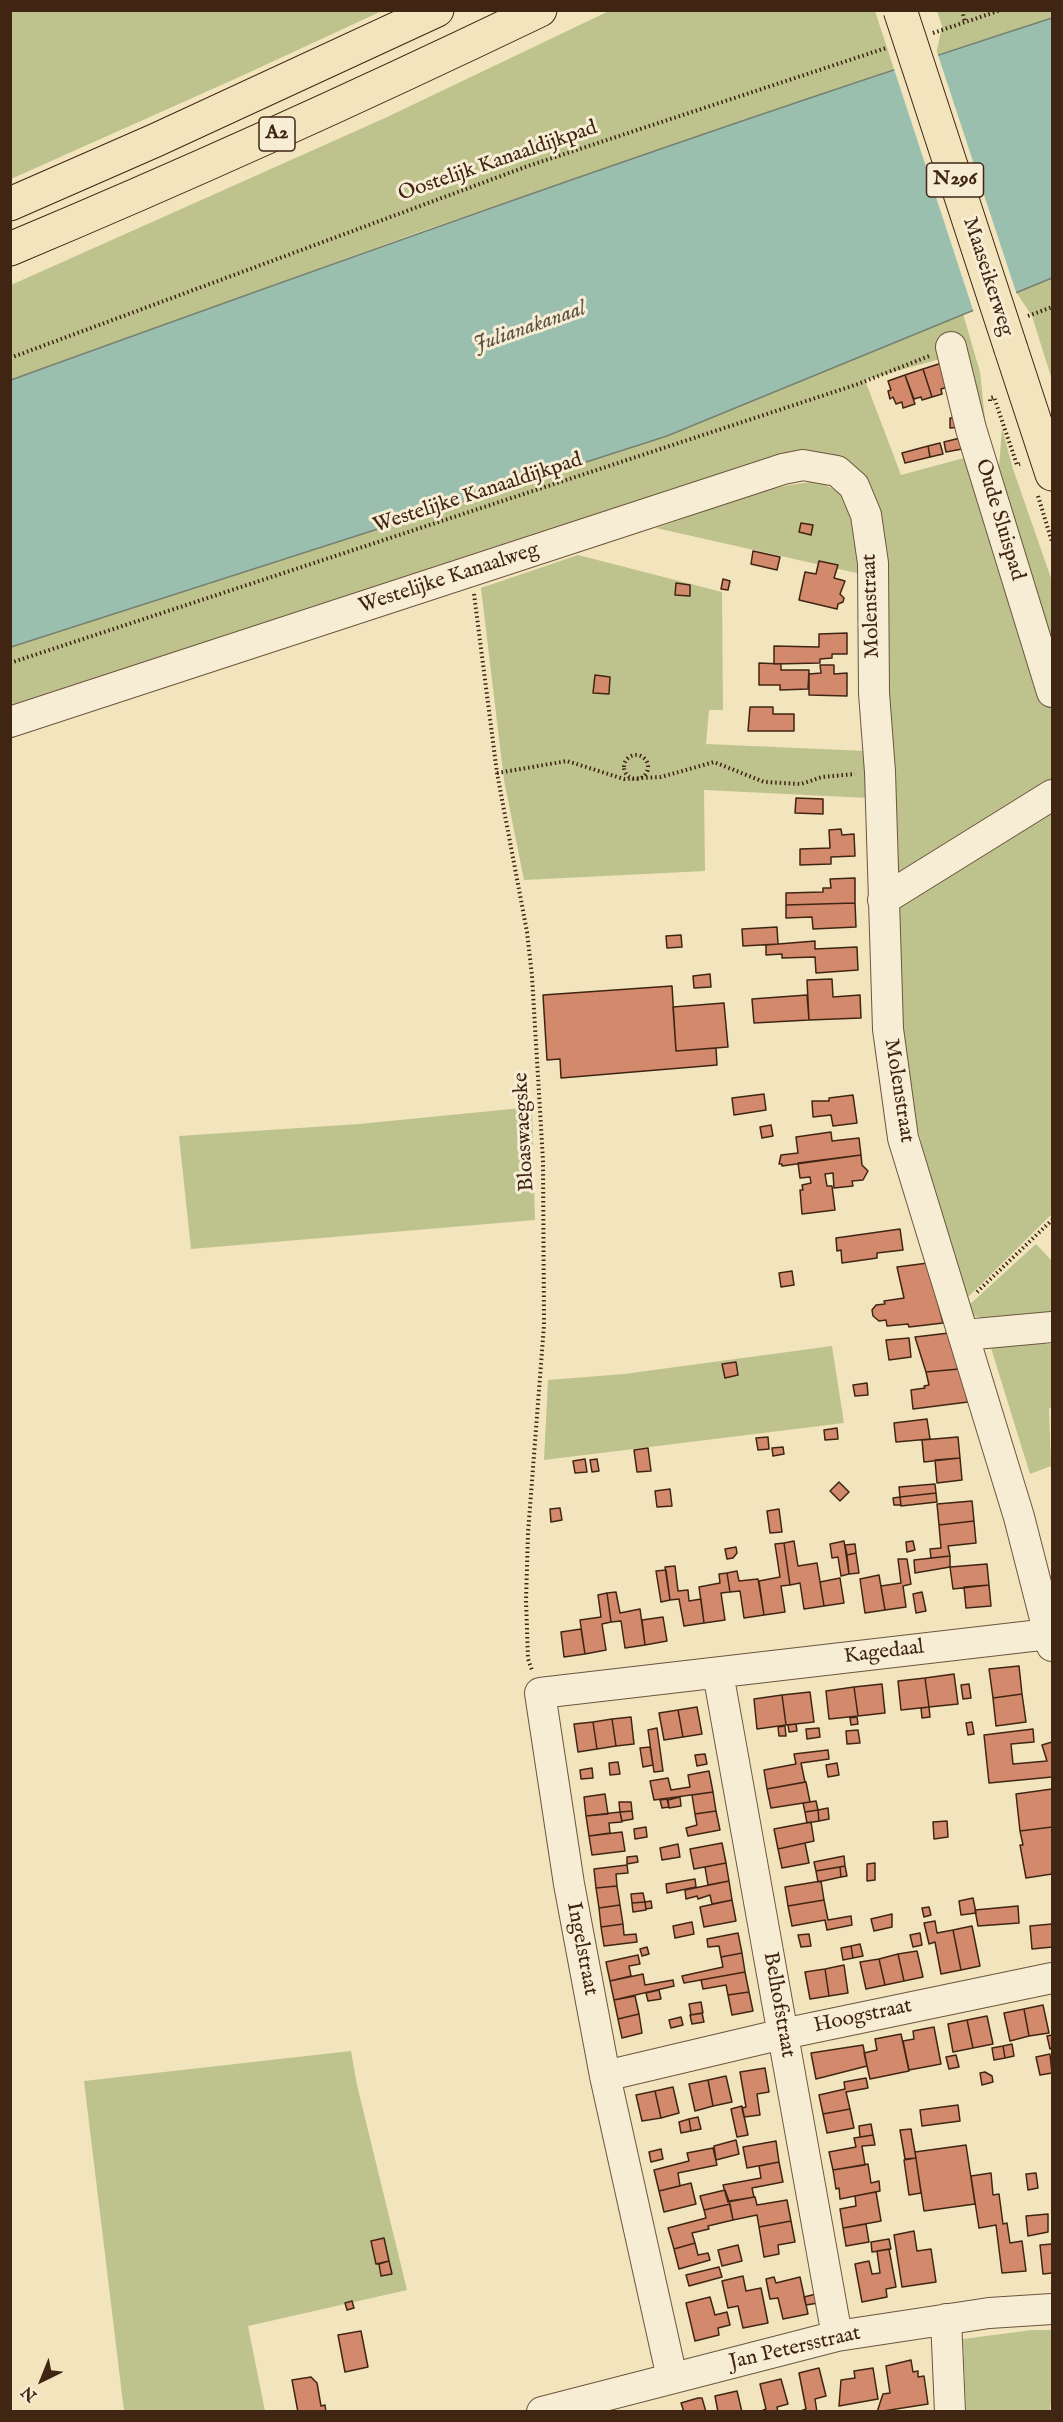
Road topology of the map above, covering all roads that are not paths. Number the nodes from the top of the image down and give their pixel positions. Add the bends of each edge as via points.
1 (437, 10) edge
2 (540, 10) edge
3 (900, 10) edge
4 (10, 204) edge
5 (10, 249) edge
6 (951, 347) road end
7 (1043, 479) edge
8 (866, 515) joint
9 (1053, 692) edge
10 (10, 722) edge
11 (1053, 795) edge
12 (883, 900) junction
13 (960, 1323) junction
14 (1053, 1327) edge
15 (1051, 1640) edge
16 (718, 1673) junction
17 (1053, 1978) edge
18 (783, 2034) junction
19 (605, 2076) junction
20 (1053, 2309) edge
21 (946, 2319) junction
22 (837, 2336) junction
23 (672, 2378) junction
24 (579, 2407) edge
25 (542, 2412) edge
26 (950, 2412) edge

1 - 4 main road, A2
2 - 5 main road, A2 via 342,105
3 - 7 main road, Maaseikerweg / N296, bridge via 1011,349
6 - 9 street, Oude Sluispad via 971,429
8 - 10 street, Westelijke Kanaalweg via 854,486 837,471 803,465 783,469
8 - 12 street, Molenstraat via 873,563
11 - 12 street
12 - 13 street, Molenstraat via 888,1029 903,1138
13 - 14 street
13 - 15 street, Molenstraat via 1019,1517
15 - 16 street, Kagedaal
16 - 18 street, Belhofstraat
16 - 19 street, Ingelstraat via 540,1693 569,1884
17 - 18 street, Hoogstraat
18 - 19 street, Hoogstraat
18 - 22 street, Belhofstraat
19 - 23 street, Ingelstraat
20 - 21 street, Jan Petersstraat
21 - 22 street, Jan Petersstraat
21 - 26 street
22 - 23 street, Jan Petersstraat
23 - 24 street, Jan Petersstraat
24 - 25 street, Jan Petersstraat

